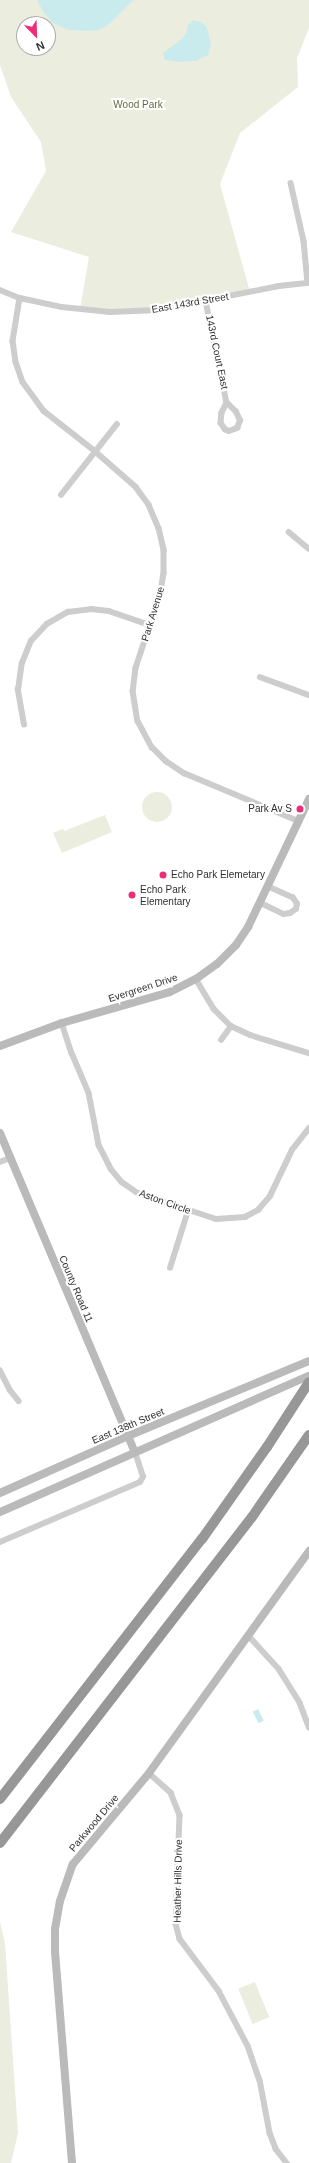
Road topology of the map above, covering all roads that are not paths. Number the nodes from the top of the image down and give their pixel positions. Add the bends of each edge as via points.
1 (291, 182) dead end
2 (309, 283) edge
3 (0, 290) edge
4 (20, 298) junction
5 (206, 301) junction
6 (227, 403) junction
7 (117, 424) dead end
8 (95, 451) junction
9 (61, 495) dead end
10 (289, 532) dead end
11 (309, 549) edge
12 (150, 625) junction
13 (260, 677) dead end
14 (309, 695) edge
15 (24, 725) dead end
16 (309, 799) edge
17 (299, 821) junction
18 (268, 887) junction
19 (261, 903) junction
20 (196, 979) junction
21 (62, 1023) junction
22 (231, 1026) junction
23 (221, 1040) dead end
24 (0, 1046) edge
25 (309, 1053) edge
26 (309, 1128) edge
27 (0, 1133) edge
28 (10, 1158) junction
29 (0, 1162) edge
30 (188, 1211) junction
31 (170, 1268) dead end
32 (309, 1361) edge
33 (0, 1370) edge
34 (309, 1376) edge
35 (309, 1382) edge
36 (19, 1401) dead end
37 (309, 1435) edge
38 (128, 1436) junction
39 (134, 1452) junction
40 (0, 1493) edge
41 (0, 1512) edge
42 (0, 1542) edge
43 (309, 1551) edge
44 (248, 1635) junction
45 (309, 1727) edge
46 (149, 1773) junction
47 (0, 1799) edge
48 (0, 1844) edge
49 (72, 2163) edge
50 (287, 2163) edge

1 - 2 street via 304,241
2 - 5 street, East 143rd Street via 280,286
3 - 4 street, East 143rd Street
4 - 5 street, East 143rd Street via 62,307 110,312 158,310
4 - 8 street, Park Avenue via 13,341 16,362 23,382 44,411
5 - 6 street, 143rd Court East
6 - 6 street, 143rd Court East via 236,412 240,421 237,428 229,431 221,423
7 - 8 street
8 - 9 street
8 - 12 street, Park Avenue via 136,487 149,506 159,528 164,550 164,573 161,592
10 - 11 street
12 - 15 street via 109,611 91,609 68,612 47,624 31,641 22,663 18,690
12 - 17 street, Park Avenue via 136,668 133,692 138,721 152,746 166,761 184,773
13 - 14 street
16 - 17 street, Evergreen Drive
17 - 18 street, Evergreen Drive
18 - 19 street, Evergreen Drive
18 - 19 street via 293,898 297,904 296,909 284,914
19 - 20 street, Evergreen Drive via 236,945 217,964
20 - 21 street, Evergreen Drive via 170,992
20 - 22 street via 214,1009
21 - 24 street, Evergreen Drive
21 - 30 street, Aston Circle via 89,1093 99,1145 110,1169 122,1182 138,1193
22 - 23 street
22 - 25 street via 250,1035
26 - 30 street, Aston Circle via 292,1150 270,1196 258,1210 245,1217 216,1219
27 - 28 street, County Road 11
28 - 29 street
28 - 38 street, County Road 11
30 - 31 street
32 - 38 street, East 138th Street
33 - 36 street
34 - 39 street
35 - 47 highway via 268,1447 202,1538
37 - 48 highway via 252,1517
38 - 39 street, County Road 11
38 - 40 street, East 138th Street
39 - 41 street
39 - 42 street via 143,1477 140,1482
43 - 44 street, Parkwood Drive
44 - 45 street via 279,1669 300,1703
44 - 46 street, Parkwood Drive
46 - 49 street, Parkwood Drive via 72,1864 60,1901 55,1929 55,1952
46 - 50 street, Heather Hills Drive via 170,1792 180,1815 176,1924 180,1940 219,1991 248,2046 260,2080 270,2132 276,2149

